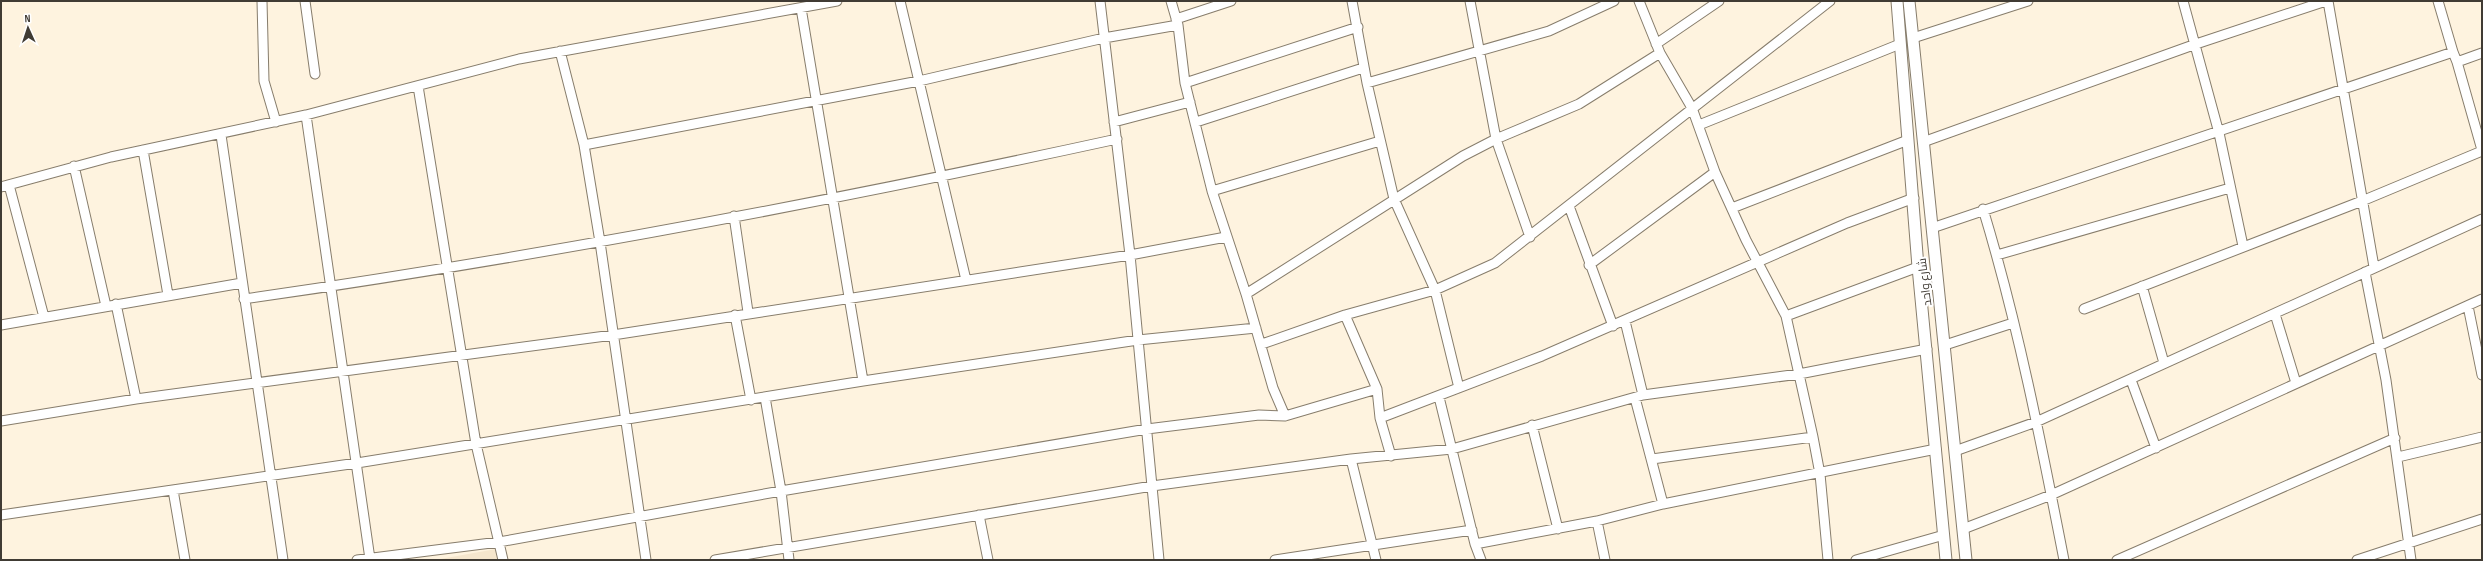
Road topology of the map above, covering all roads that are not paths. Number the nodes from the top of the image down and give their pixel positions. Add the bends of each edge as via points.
1 (262, 1) edge
2 (305, 1) edge
3 (837, 1) edge
4 (900, 1) edge
5 (1100, 1) edge
6 (1171, 1) edge
7 (1231, 1) edge
8 (1352, 1) edge
9 (1470, 1) edge
10 (1614, 1) edge
11 (1639, 1) edge
12 (1719, 1) edge
13 (1830, 1) edge
14 (1896, 1) edge
15 (1910, 1) edge
16 (2028, 1) edge
17 (2183, 1) edge
18 (2327, 1) edge
19 (2438, 1) edge
20 (801, 8) junction
21 (1177, 22) junction
22 (1358, 27) junction
23 (1104, 38) junction
24 (1913, 38) junction
25 (1656, 44) junction
26 (1900, 44) junction
27 (2196, 44) junction
28 (1479, 50) junction
29 (560, 51) junction
30 (2453, 52) junction
31 (1660, 53) junction
32 (2482, 53) edge
33 (2457, 62) junction
34 (1363, 68) junction
35 (315, 74) dead end
36 (919, 81) junction
37 (1185, 83) junction
38 (1366, 83) junction
39 (418, 86) junction
40 (2342, 89) junction
41 (818, 100) junction
42 (1190, 102) junction
43 (1692, 108) junction
44 (306, 115) junction
45 (276, 122) junction
46 (1114, 122) junction
47 (1196, 122) junction
48 (1698, 125) junction
49 (2219, 132) junction
50 (221, 135) junction
51 (1116, 139) junction
52 (1496, 139) junction
53 (1908, 140) junction
54 (1380, 141) junction
55 (1923, 142) junction
56 (584, 146) junction
57 (143, 150) junction
58 (2482, 150) edge
59 (74, 166) junction
60 (1715, 172) junction
61 (943, 177) junction
62 (5, 186) edge
63 (2230, 188) junction
64 (1212, 191) junction
65 (834, 198) junction
66 (1914, 198) junction
67 (1394, 200) junction
68 (2362, 201) junction
69 (1569, 206) junction
70 (1732, 208) junction
71 (1983, 209) junction
72 (734, 216) junction
73 (2482, 218) edge
74 (1932, 228) junction
75 (1226, 237) junction
76 (1530, 237) junction
77 (600, 242) junction
78 (2243, 246) junction
79 (1130, 255) junction
80 (1997, 255) junction
81 (1760, 264) junction
82 (1589, 265) junction
83 (2374, 267) junction
84 (448, 268) junction
85 (1918, 268) junction
86 (2365, 272) junction
87 (966, 280) junction
88 (242, 283) junction
89 (2142, 286) junction
90 (330, 287) junction
91 (1435, 290) junction
92 (1246, 294) junction
93 (168, 295) junction
94 (244, 299) junction
95 (850, 299) junction
96 (2482, 299) edge
97 (1921, 302) junction
98 (1941, 303) junction
99 (111, 305) junction
100 (2468, 306) junction
101 (2084, 309) dead end
102 (748, 312) junction
103 (2275, 314) junction
104 (735, 315) junction
105 (1345, 315) junction
106 (44, 316) junction
107 (1786, 316) junction
108 (1625, 321) junction
109 (2013, 323) junction
110 (1, 325) edge
111 (1613, 326) junction
112 (1256, 328) junction
113 (613, 334) junction
114 (1138, 340) junction
115 (1262, 344) junction
116 (1945, 346) junction
117 (2379, 347) junction
118 (1927, 349) junction
119 (462, 354) junction
120 (2164, 363) junction
121 (343, 372) junction
122 (1799, 374) junction
123 (2482, 375) edge
124 (2131, 380) junction
125 (864, 381) junction
126 (2296, 383) junction
127 (256, 384) junction
128 (1460, 388) junction
129 (1377, 389) junction
130 (765, 397) junction
131 (1439, 397) junction
132 (1639, 397) junction
133 (136, 399) junction
134 (751, 400) junction
135 (1285, 416) junction
136 (1380, 418) junction
137 (626, 420) junction
138 (1, 421) edge
139 (2036, 422) junction
140 (1532, 425) junction
141 (1146, 429) junction
142 (1814, 436) junction
143 (2482, 437) edge
144 (2395, 438) junction
145 (476, 444) junction
146 (2156, 448) junction
147 (1452, 449) junction
148 (1936, 449) junction
149 (1956, 451) junction
150 (1391, 456) junction
151 (2398, 457) junction
152 (1351, 459) junction
153 (1652, 460) junction
154 (357, 463) junction
155 (1820, 474) junction
156 (270, 475) junction
157 (1152, 486) junction
158 (173, 490) junction
159 (780, 491) junction
160 (2051, 495) junction
161 (1663, 504) junction
162 (1, 515) edge
163 (979, 515) junction
164 (639, 516) junction
165 (2482, 519) edge
166 (1597, 521) junction
167 (1963, 528) junction
168 (1558, 529) junction
169 (1472, 530) junction
170 (1944, 535) junction
171 (499, 542) junction
172 (2410, 542) junction
173 (1372, 544) junction
174 (1475, 544) junction
175 (787, 548) junction
176 (370, 559) junction
177 (185, 560) edge
178 (283, 560) edge
179 (357, 560) edge
180 (503, 560) edge
181 (646, 560) edge
182 (715, 560) edge
183 (789, 560) edge
184 (988, 560) edge
185 (1159, 560) edge
186 (1275, 560) edge
187 (1376, 560) edge
188 (1482, 560) edge
189 (1605, 560) edge
190 (1828, 560) edge
191 (1856, 560) edge
192 (1946, 560) edge
193 (1966, 560) edge
194 (2064, 560) edge
195 (2117, 560) edge
196 (2357, 560) edge
197 (2411, 560) edge

1 - 45 street via 264,81
2 - 35 street
3 - 20 street
4 - 36 street
5 - 23 street
6 - 21 street
7 - 21 street
8 - 22 street
9 - 28 street
10 - 28 street via 1558,28
11 - 25 street
12 - 25 street
13 - 43 street
14 - 26 street, شارع واحد
15 - 24 street, شارع واحد
16 - 24 street
17 - 27 street
18 - 27 street
18 - 40 street
19 - 30 street
20 - 29 street
20 - 41 street
21 - 23 street
21 - 37 street
22 - 34 street
22 - 37 street
23 - 36 street
23 - 46 street
24 - 55 street, شارع واحد
25 - 31 street
26 - 48 street
26 - 53 street, شارع واحد
27 - 49 street
27 - 55 street
28 - 38 street
28 - 52 street
29 - 39 street
29 - 56 street
30 - 33 street
30 - 40 street
31 - 43 street
31 - 52 street via 1584,101
32 - 33 street
33 - 58 street
34 - 38 street
34 - 47 street
36 - 41 street
36 - 61 street
37 - 42 street
38 - 54 street
39 - 44 street
39 - 84 street
40 - 49 street
40 - 68 street
41 - 56 street
41 - 65 street
42 - 46 street
42 - 47 street
43 - 48 street
43 - 69 street
44 - 45 street
44 - 90 street
45 - 50 street
46 - 51 street
47 - 64 street
48 - 60 street
49 - 63 street
49 - 71 street
50 - 57 street
50 - 88 street
51 - 61 street
51 - 79 street
52 - 67 street via 1463,156
52 - 76 street
53 - 66 street, شارع واحد
53 - 70 street
54 - 64 street
54 - 67 street
55 - 74 street, شارع واحد
56 - 77 street
57 - 59 street
57 - 93 street
58 - 68 street
59 - 62 street
59 - 99 street
60 - 70 street
60 - 82 street
61 - 65 street
61 - 87 street
62 - 106 street
63 - 78 street
63 - 80 street
64 - 75 street
65 - 72 street
65 - 95 street
66 - 81 street via 1848,223
66 - 85 street, شارع واحد
67 - 91 street
67 - 92 street
68 - 78 street
68 - 83 street
69 - 76 street
69 - 82 street
70 - 81 street
71 - 74 street
71 - 80 street
72 - 77 street
72 - 102 street
73 - 83 street
74 - 98 street, شارع واحد
75 - 79 street
75 - 92 street
76 - 91 street via 1495,263
77 - 84 street
77 - 113 street
78 - 89 street
79 - 87 street
79 - 114 street
80 - 109 street
81 - 107 street
81 - 108 street
82 - 111 street
83 - 86 street
84 - 90 street
84 - 119 street
85 - 97 street, شارع واحد
85 - 107 street
86 - 103 street
86 - 117 street
87 - 95 street
88 - 93 street
88 - 94 street
89 - 101 street
89 - 120 street
90 - 94 street
90 - 121 street
91 - 105 street
91 - 128 street
92 - 112 street
93 - 99 street
94 - 127 street
95 - 102 street
95 - 125 street
96 - 100 street
97 - 98 street
97 - 118 street, شارع واحد
98 - 116 street, شارع واحد
99 - 106 street
99 - 133 street
100 - 117 street
100 - 123 street
102 - 104 street
103 - 120 street
103 - 126 street
104 - 113 street
104 - 134 street
105 - 115 street
105 - 129 street
106 - 110 street
107 - 122 street
108 - 111 street
108 - 132 street
109 - 116 street
109 - 139 street
111 - 128 street
112 - 114 street
112 - 115 street
113 - 119 street
113 - 137 street
114 - 125 street
114 - 141 street
115 - 135 street via 1273,388
116 - 149 street, شارع واحد
117 - 126 street
117 - 144 street
118 - 122 street
118 - 148 street, شارع واحد
119 - 121 street
119 - 145 street
120 - 124 street
121 - 127 street
121 - 154 street
122 - 132 street
122 - 142 street
124 - 139 street
124 - 146 street
125 - 130 street
126 - 146 street
127 - 133 street
127 - 156 street
128 - 131 street
129 - 135 street
129 - 136 street
130 - 134 street
130 - 159 street
131 - 136 street
131 - 147 street
132 - 140 street
132 - 153 street
133 - 138 street
134 - 137 street
135 - 141 street via 1259,415
136 - 150 street
137 - 145 street
137 - 164 street
139 - 149 street
139 - 160 street
140 - 147 street
140 - 168 street
141 - 157 street
141 - 159 street
142 - 153 street
142 - 155 street
143 - 151 street
144 - 151 street
144 - 195 street
145 - 154 street
145 - 171 street
146 - 160 street
147 - 150 street
147 - 169 street
148 - 155 street
148 - 170 street, شارع واحد
149 - 167 street, شارع واحد
150 - 152 street
151 - 172 street
152 - 157 street
152 - 173 street
153 - 161 street
154 - 156 street
154 - 176 street
155 - 161 street
155 - 190 street
156 - 158 street
156 - 178 street
157 - 163 street
157 - 185 street
158 - 162 street
158 - 177 street
159 - 164 street
159 - 175 street
160 - 167 street
160 - 194 street
161 - 166 street
163 - 175 street
163 - 184 street
164 - 171 street
164 - 181 street
165 - 172 street
166 - 168 street
166 - 189 street
167 - 193 street, شارع واحد
168 - 174 street
169 - 173 street
169 - 174 street
170 - 191 street
170 - 192 street, شارع واحد
171 - 176 street
171 - 180 street
172 - 196 street
172 - 197 street
173 - 186 street
173 - 187 street
174 - 188 street
175 - 182 street
175 - 183 street
176 - 179 street

